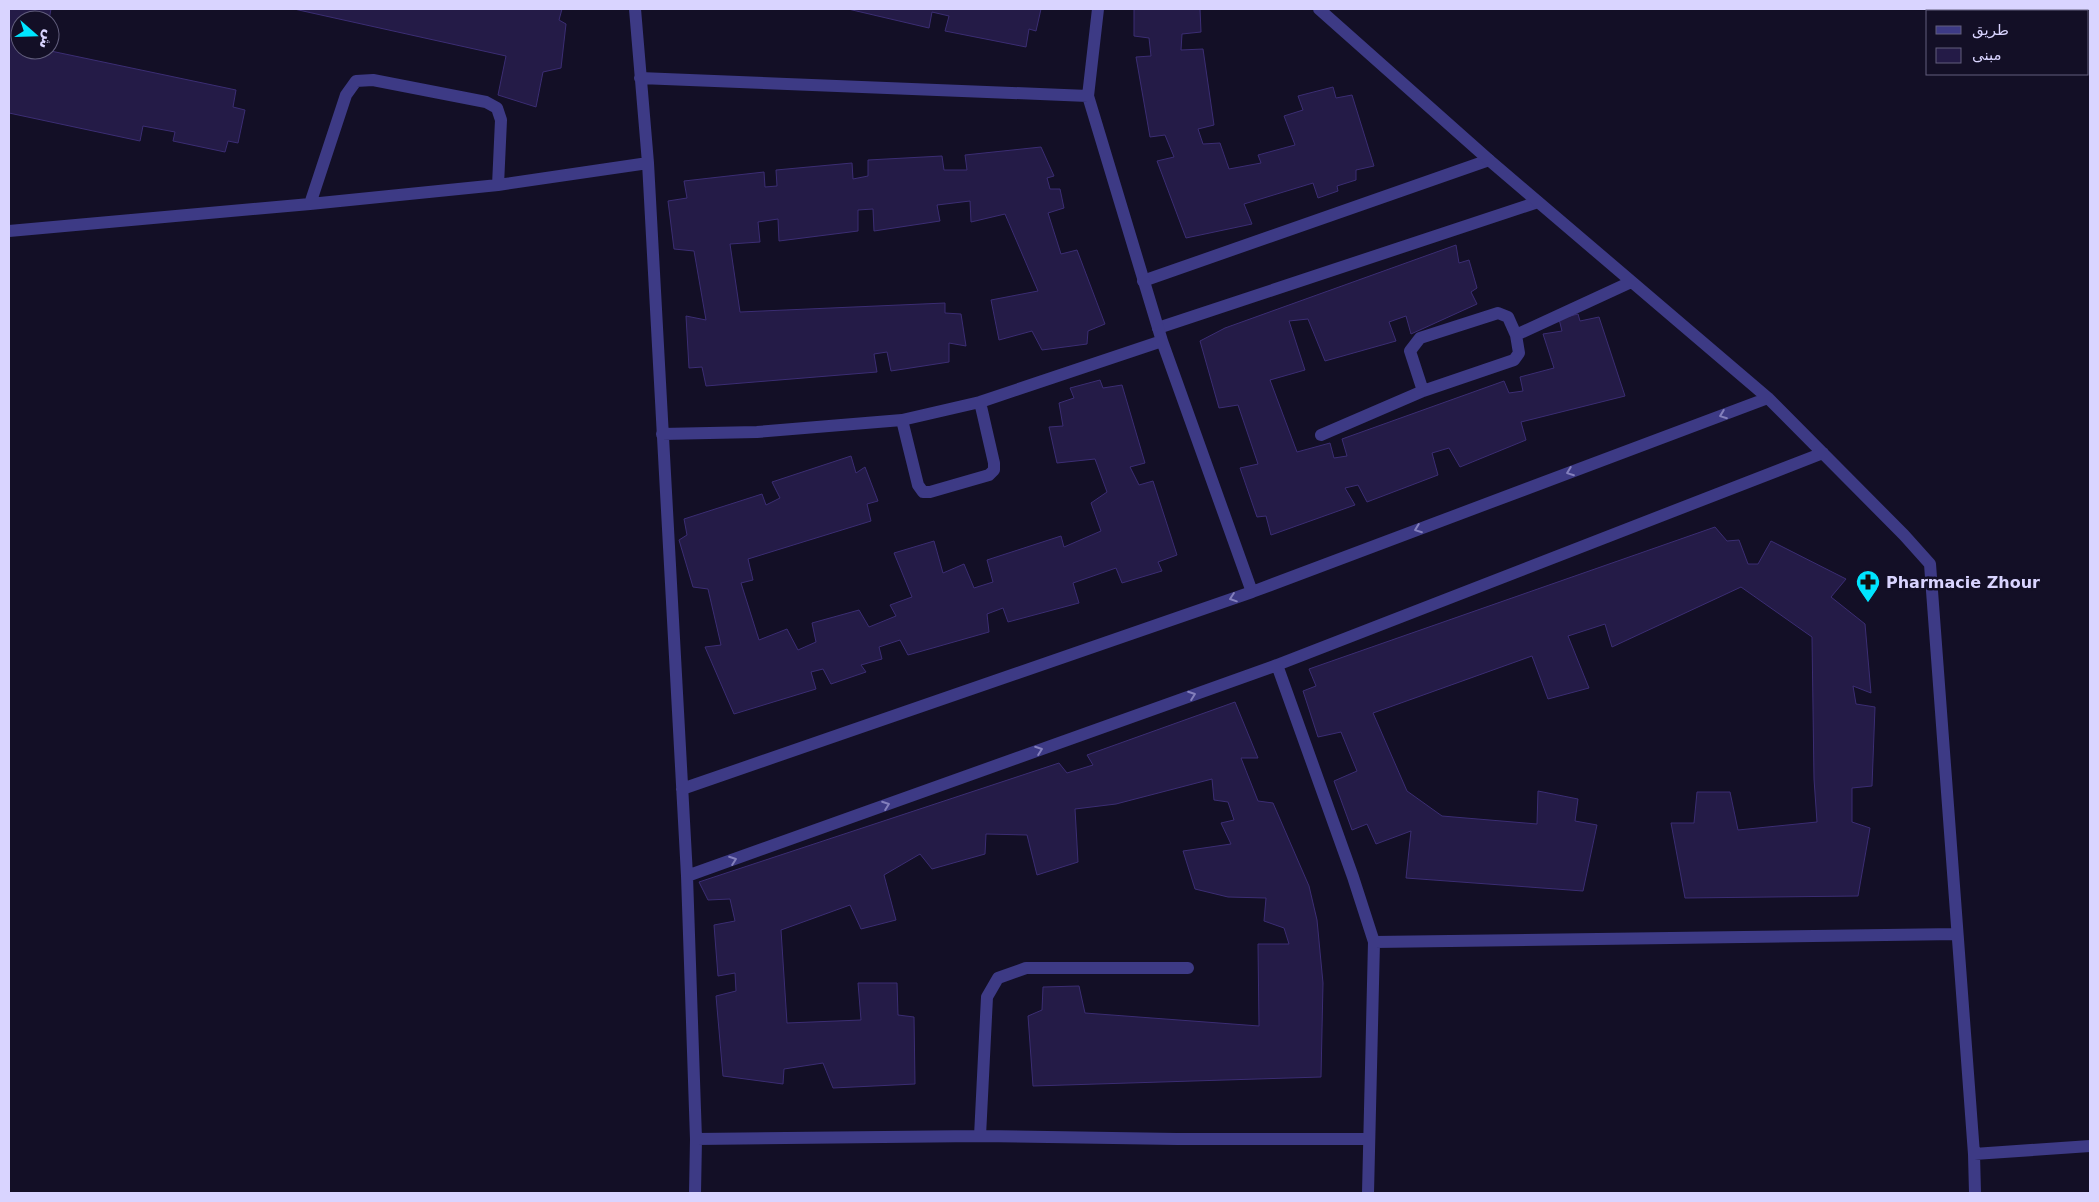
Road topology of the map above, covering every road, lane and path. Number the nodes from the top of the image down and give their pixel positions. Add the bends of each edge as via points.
1 (635, 9) edge
2 (1098, 9) edge
3 (1320, 9) edge
4 (640, 78) junction
5 (1088, 96) junction
6 (1489, 160) junction
7 (648, 163) junction
8 (498, 185) junction
9 (1538, 202) junction
10 (310, 204) junction
11 (9, 231) edge
12 (1143, 281) junction
13 (1631, 282) junction
14 (1158, 328) junction
15 (1516, 336) junction
16 (1162, 341) junction
17 (1423, 391) junction
18 (1768, 398) junction
19 (980, 402) junction
20 (902, 420) junction
21 (662, 434) junction
22 (1321, 435) dead end
23 (1822, 453) junction
24 (1252, 592) junction
25 (1276, 665) junction
26 (682, 789) junction
27 (687, 876) junction
28 (1957, 934) junction
29 (1374, 942) junction
30 (1188, 968) dead end
31 (980, 1136) junction
32 (696, 1138) junction
33 (1369, 1138) junction
34 (2090, 1146) edge
35 (1974, 1154) junction
36 (695, 1193) edge
37 (1368, 1193) edge
38 (1975, 1193) edge

1 - 4 street
2 - 5 street
3 - 6 street
4 - 5 street
4 - 7 street
5 - 12 street
6 - 9 street
6 - 12 street
7 - 8 street
7 - 21 street
8 - 10 street
8 - 10 street via 501,120 497,108 486,102 383,82 356,81 346,95
9 - 13 street
9 - 14 street
10 - 11 street
12 - 14 street
13 - 15 street
13 - 18 street
14 - 16 street
15 - 17 street via 1519,353 1514,360
15 - 17 street via 1508,317 1498,313 1420,338 1410,351
16 - 19 street
16 - 24 street
17 - 22 street
18 - 23 street
18 -> 24 street
19 - 20 street
19 - 20 street via 994,470 930,492 923,492 918,485
20 - 21 street via 757,432
21 - 26 street
23 - 25 street
23 - 28 street via 1930,564
24 -> 26 street
27 -> 25 street
25 - 29 street
26 - 27 street
27 - 32 street
28 - 29 street
28 - 35 street
29 - 33 street
30 - 31 street via 1026,968 998,978 987,998
31 - 32 street
31 - 33 street
32 - 36 street
33 - 37 street
34 - 35 street
35 - 38 street

